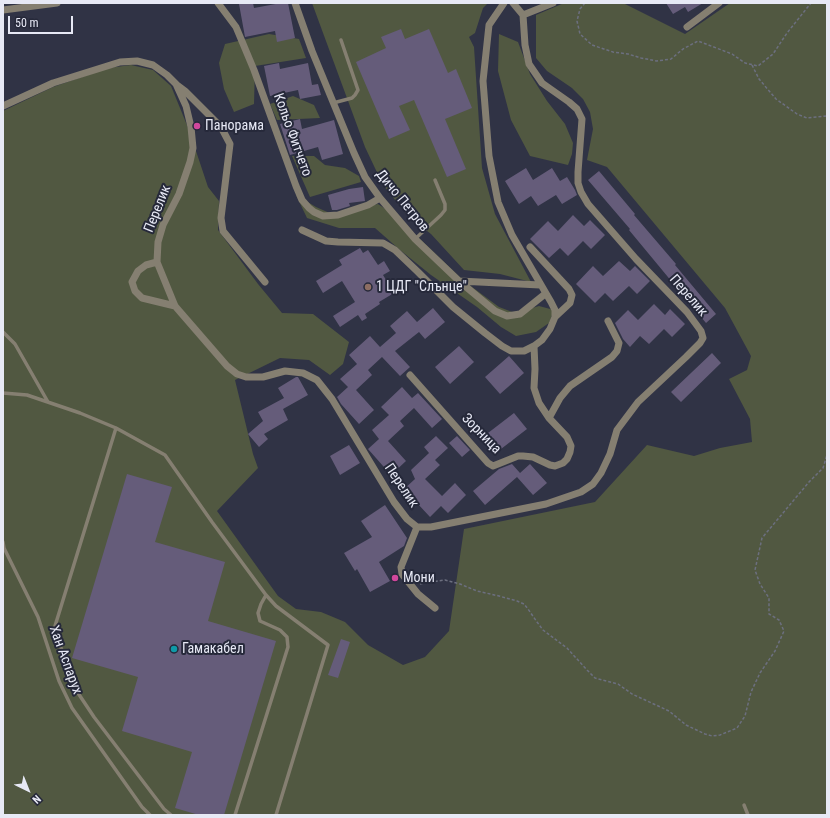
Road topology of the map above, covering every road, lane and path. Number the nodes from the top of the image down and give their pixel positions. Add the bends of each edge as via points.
1 (57, 3) edge
2 (218, 3) edge
3 (295, 3) edge
4 (504, 3) edge
5 (512, 3) edge
6 (553, 3) edge
7 (585, 3) edge
8 (719, 3) edge
9 (811, 3) edge
10 (3, 10) edge
11 (523, 15) junction
12 (687, 27) dead end
13 (341, 40) dead end
14 (752, 64) junction
15 (176, 84) junction
16 (333, 103) junction
17 (3, 106) edge
18 (827, 116) edge
19 (435, 180) dead end
20 (380, 198) junction
21 (302, 230) dead end
22 (415, 239) junction
23 (530, 247) dead end
24 (157, 262) junction
25 (459, 281) junction
26 (265, 282) dead end
27 (540, 285) junction
28 (545, 294) junction
29 (175, 306) junction
30 (555, 317) junction
31 (608, 321) dead end
32 (3, 332) edge
33 (534, 346) junction
34 (410, 375) dead end
35 (3, 393) edge
36 (48, 402) junction
37 (549, 418) junction
38 (116, 428) junction
39 (827, 455) edge
40 (416, 527) junction
41 (3, 542) edge
42 (412, 587) junction
43 (266, 595) junction
44 (436, 608) dead end
45 (744, 805) dead end
46 (150, 815) edge
47 (171, 815) edge
48 (235, 815) edge
49 (276, 815) edge
50 (748, 815) edge

1 - 10 street
2 - 20 street, Кольо Фитчето via 236,27 302,200 314,212 323,216 338,215
3 - 16 street, Дичо Петров
4 - 27 street via 488,25 483,81 489,156 498,202 512,235
5 - 11 street
6 - 11 street
7 - 14 path via 580,9 577,21 580,34 592,45 657,61 671,58 698,41
8 - 12 street
9 - 14 path via 773,54 758,66
11 - 40 street, Перелик via 529,64 542,83 577,109 582,119 578,172 581,192 588,204 687,312 703,338 638,402 617,430 601,473 593,484 581,492 546,504 431,527
13 - 16 lane via 358,90 352,98
14 - 18 path via 759,79 776,99 797,114 808,118
15 - 17 street, Перелик via 153,65 137,61 120,62 53,83
15 - 24 street, Перелик via 192,127 193,148 179,194 162,225
15 - 26 street via 221,128 230,144 221,218 223,231
16 - 20 street, Дичо Петров via 365,176
19 - 22 lane via 445,210
20 - 22 street, Дичо Петров
21 - 33 street via 326,241 383,243 395,250 453,307 502,346 512,351 524,351
22 - 25 street, Дичо Петров
23 - 30 street via 572,295 570,302
24 - 29 street, Перелик
24 - 29 street via 138,271 132,282 135,291 142,298
25 - 27 street
25 - 28 street, Дичо Петров via 495,311 507,316 520,314
27 - 28 street
28 - 30 street via 551,302
29 - 40 street, Перелик via 237,374 263,377 285,372 302,373 317,380 332,399 394,502
30 - 33 street via 550,329
31 - 37 street via 619,343 617,351 570,386
32 - 36 lane via 15,344
33 - 37 street, Зорница via 534,388 538,403
34 - 37 street, Зорница via 493,466 518,456 533,457 555,466 567,459 571,446 567,437
35 - 36 lane via 28,395
36 - 38 lane
38 - 43 lane via 164,455
38 - 47 lane via 55,626 78,693
39 - 42 path via 823,468 762,538 756,570 768,598 769,614 778,620 784,631 751,692 745,716 737,728 720,735 705,734 686,725 669,711 632,694 618,684 595,678 567,648 543,630 524,604 444,580
40 - 42 street via 401,567 402,574
41 - 46 lane, Хан Аспарух via 38,617 59,681 72,708
42 - 44 street
43 - 48 lane via 258,613 260,621 280,630 287,637 288,647
43 - 49 lane via 276,606 328,645
45 - 50 lane

